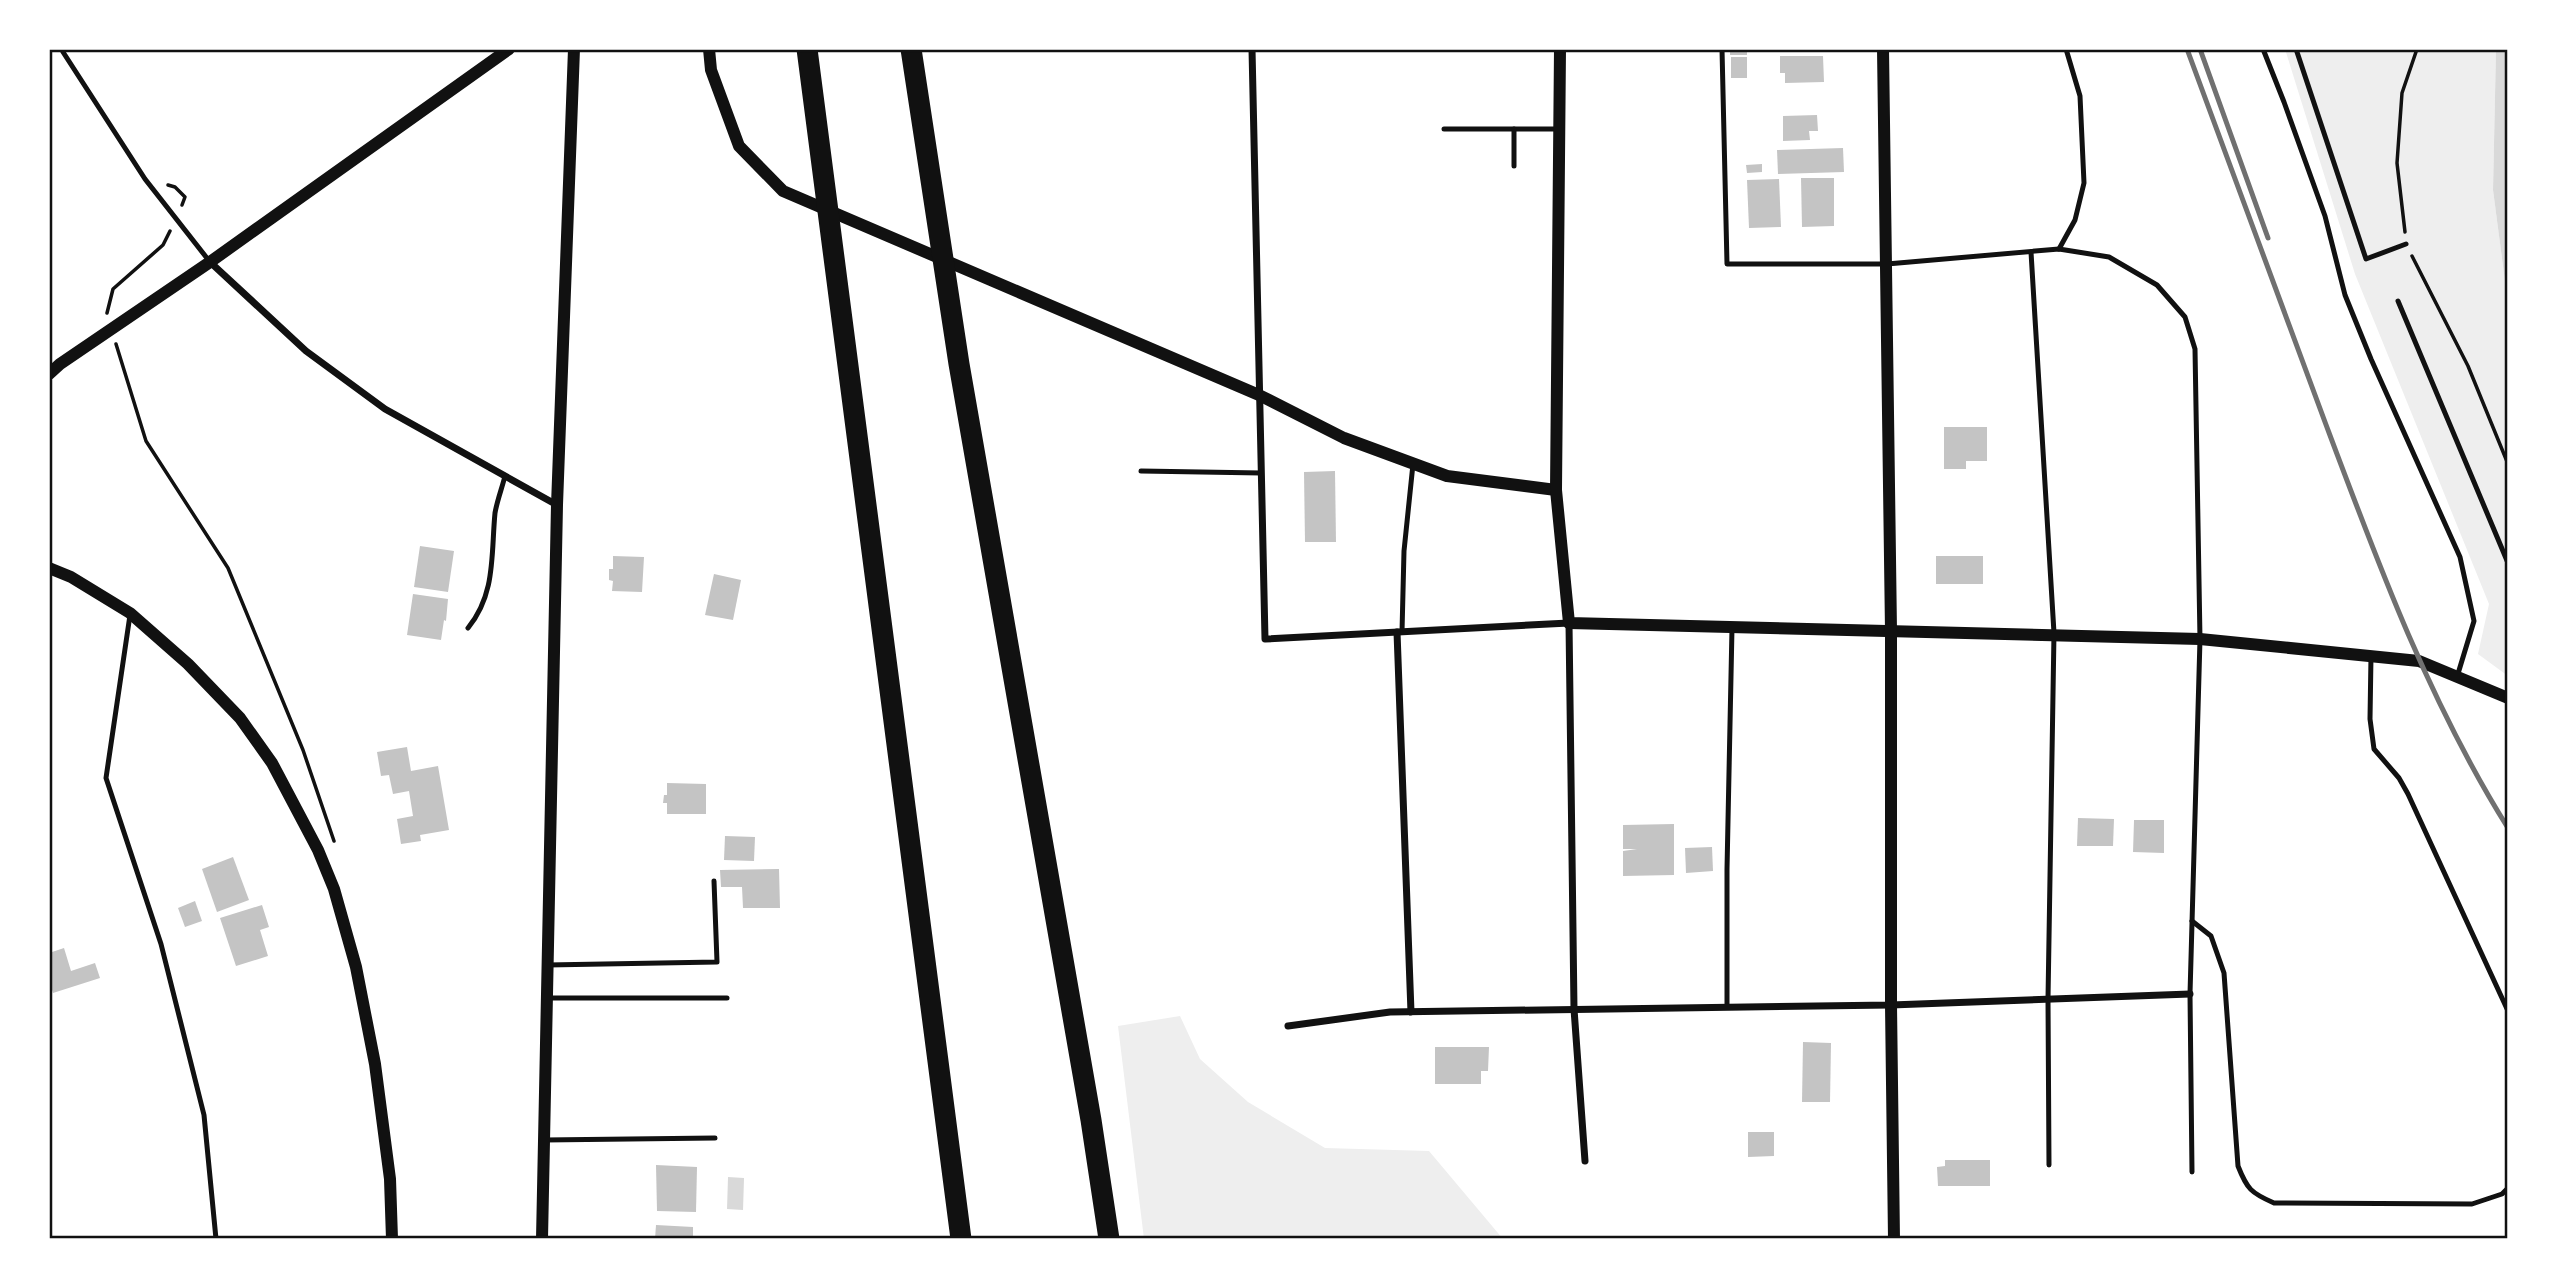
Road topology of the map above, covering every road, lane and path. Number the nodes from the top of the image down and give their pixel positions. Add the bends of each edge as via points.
1 (509, 49) edge
2 (574, 49) edge
3 (709, 49) edge
4 (807, 49) edge
5 (911, 49) edge
6 (1252, 49) edge
7 (1560, 49) edge
8 (1722, 49) edge
9 (1883, 49) edge
10 (2066, 49) edge
11 (2263, 49) edge
12 (2296, 49) edge
13 (2417, 49) edge
14 (63, 52) dead end
15 (1514, 129) junction
16 (1559, 129) junction
17 (1444, 130) dead end
18 (1514, 166) dead end
19 (145, 179) junction
20 (175, 219) junction
21 (2406, 244) junction
22 (2060, 249) junction
23 (2031, 252) junction
24 (210, 262) junction
25 (1887, 264) junction
26 (2398, 301) dead end
27 (107, 310) dead end
28 (117, 348) dead end
29 (49, 374) edge
30 (1259, 395) junction
31 (1413, 464) junction
32 (2508, 464) edge
33 (1141, 471) dead end
34 (1261, 473) junction
35 (505, 476) junction
36 (1556, 490) junction
37 (557, 505) junction
38 (2508, 563) edge
39 (49, 568) edge
40 (130, 613) junction
41 (1569, 623) junction
42 (1732, 627) junction
43 (468, 628) dead end
44 (1891, 631) junction
45 (1400, 632) junction
46 (2054, 634) junction
47 (2200, 639) junction
48 (2371, 656) junction
49 (2457, 677) junction
50 (2508, 698) edge
51 (337, 852) dead end
52 (713, 881) dead end
53 (2192, 921) junction
54 (547, 965) junction
55 (2190, 994) junction
56 (547, 998) junction
57 (727, 998) dead end
58 (2048, 999) junction
59 (1891, 1005) junction
60 (1727, 1006) junction
61 (1574, 1009) junction
62 (2508, 1011) edge
63 (1411, 1012) junction
64 (1288, 1026) dead end
65 (715, 1138) dead end
66 (544, 1140) junction
67 (1586, 1161) dead end
68 (2049, 1164) dead end
69 (2192, 1172) dead end
70 (2508, 1188) edge
71 (216, 1239) edge
72 (392, 1239) edge
73 (542, 1239) edge
74 (961, 1239) edge
75 (1109, 1239) edge
76 (1894, 1239) edge

1 - 24 street
2 - 37 street
3 - 30 street via 711,70 739,146 783,191
4 - 74 highway
5 - 75 highway via 959,364
6 - 30 street
7 - 16 street
8 - 25 lane via 1727,264
9 - 25 street
10 - 22 lane via 2081,96 2084,183 2075,220
11 - 49 lane via 2325,216 2345,295 2460,557 2474,621
12 - 21 lane via 2366,259
13 - 21 path via 2402,93 2397,163
14 - 19 lane
15 - 16 lane
15 - 17 lane
15 - 18 lane
16 - 36 street
19 - 20 lane
19 - 20 path via 175,187 186,197
20 - 24 lane
20 - 27 path via 163,245 113,289
21 - 32 path via 2468,366
22 - 23 lane
22 - 47 lane via 2109,257 2157,285 2185,317 2195,349
23 - 25 lane
23 - 46 lane
24 - 29 street
24 - 35 street via 306,351 385,409
25 - 44 street
26 - 38 lane
28 - 51 path via 146,441 228,568 303,750
30 - 31 street via 1344,438
30 - 34 street
31 - 36 street via 1447,476
31 - 45 lane
33 - 34 lane
34 - 45 street via 1265,639
35 - 37 street
35 - 43 lane via 495,512 491,580 480,614
36 - 41 street
37 - 54 street
39 - 40 street
40 - 71 lane via 106,778 161,944 204,1115
40 - 72 street via 240,718 272,763 318,850 356,967 375,1064 390,1179
41 - 42 street
41 - 45 street
41 - 61 street
42 - 44 street
42 - 60 lane
44 - 46 street
44 - 59 street
45 - 63 street
46 - 47 street
46 - 58 lane
47 - 48 street
47 - 53 lane
48 - 49 street via 2419,662
48 - 62 lane via 2374,749 2408,794
49 - 50 street
52 - 54 lane via 717,962
53 - 55 lane
53 - 70 lane via 2211,936 2224,973 2238,1166 2246,1187 2274,1203 2459,1204 2492,1198
54 - 56 street
55 - 58 street
55 - 69 lane
56 - 57 lane
56 - 66 street
58 - 59 street
58 - 68 lane
59 - 60 street
59 - 76 street
60 - 61 street
61 - 63 street
61 - 67 street
63 - 64 street
65 - 66 lane
66 - 73 street

